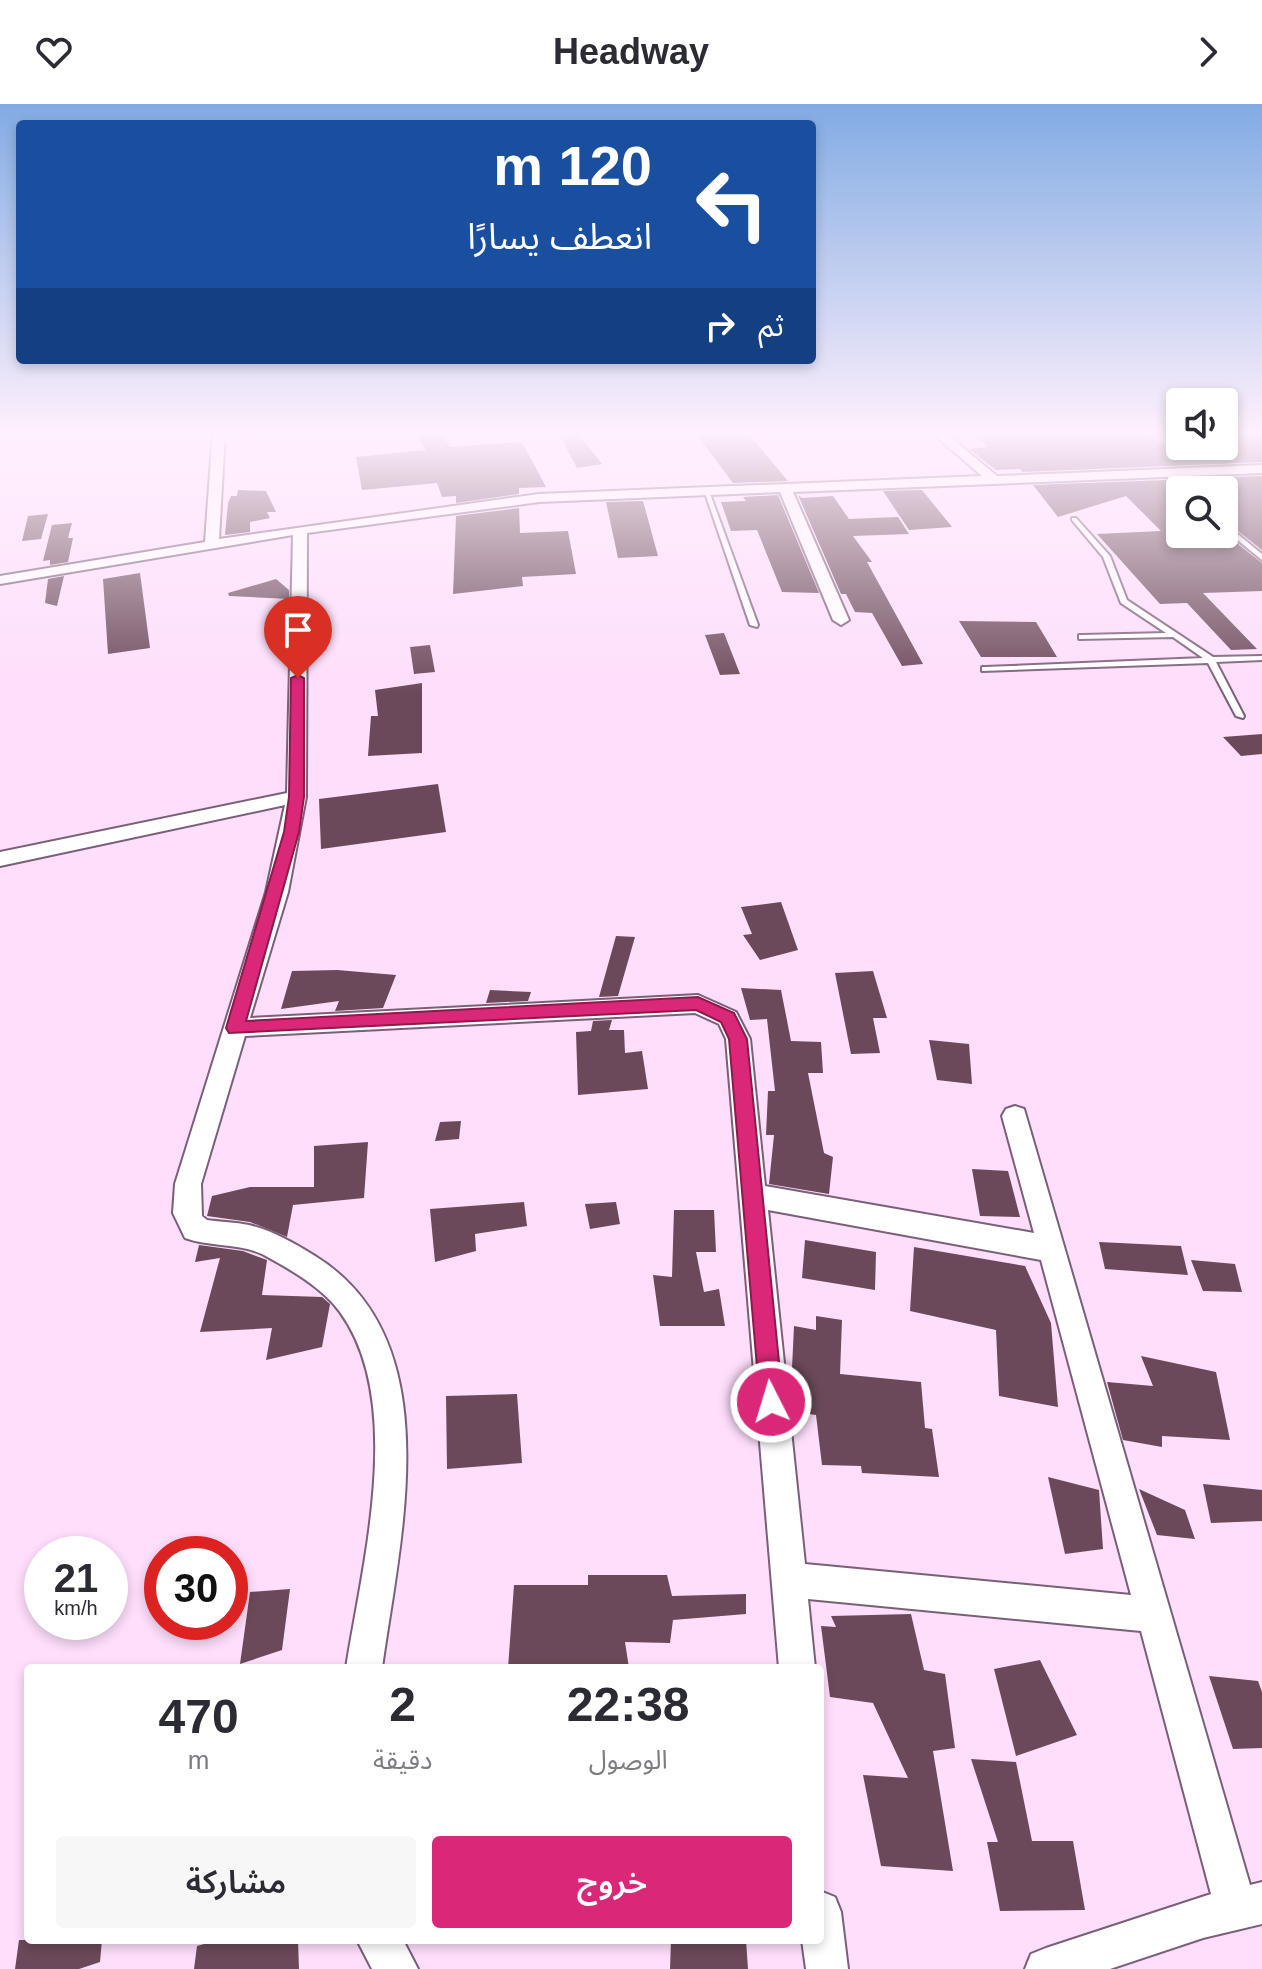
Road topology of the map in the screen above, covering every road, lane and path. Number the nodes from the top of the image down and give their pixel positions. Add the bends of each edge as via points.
1 (214, 519) edge
2 (381, 519) edge
3 (716, 519) edge
4 (798, 519) edge
5 (1074, 519) dead end
6 (300, 530) junction
7 (1238, 537) edge
8 (212, 544) junction
9 (1262, 558) edge
10 (0, 580) edge
11 (841, 620) dead end
12 (754, 625) dead end
13 (1176, 635) junction
14 (1082, 637) dead end
15 (1262, 658) edge
16 (1210, 659) junction
17 (985, 669) dead end
18 (1240, 716) dead end
19 (296, 797) junction
20 (0, 859) edge
21 (235, 1028) junction
22 (1015, 1116) dead end
23 (752, 1195) junction
24 (1052, 1249) junction
25 (788, 1580) junction
26 (1155, 1615) junction
27 (365, 1664) edge
28 (797, 1664) edge
29 (1249, 1906) edge
30 (381, 1944) edge
31 (824, 1944) edge
32 (397, 1969) edge
33 (827, 1969) edge
34 (1046, 1969) edge

1 - 8 street
2 - 6 street
3 - 12 lane
4 - 11 street
5 - 13 lane via 1106,556 1124,601
6 - 8 street
6 - 19 street
7 - 9 lane
8 - 10 street
13 - 14 lane
13 - 16 lane
15 - 16 lane
16 - 17 lane
16 - 18 lane
19 - 20 street
19 - 21 street via 277,892
21 - 23 street via 698,1004 728,1018 738,1039
21 - 27 street via 185,1207 195,1229 266,1243 333,1285 357,1313 375,1350 387,1399 389,1450
22 - 24 street
23 - 24 street
23 - 25 street
24 - 26 street
25 - 26 street
25 - 28 street
26 - 29 street
29 - 34 street
30 - 32 street
31 - 33 street

